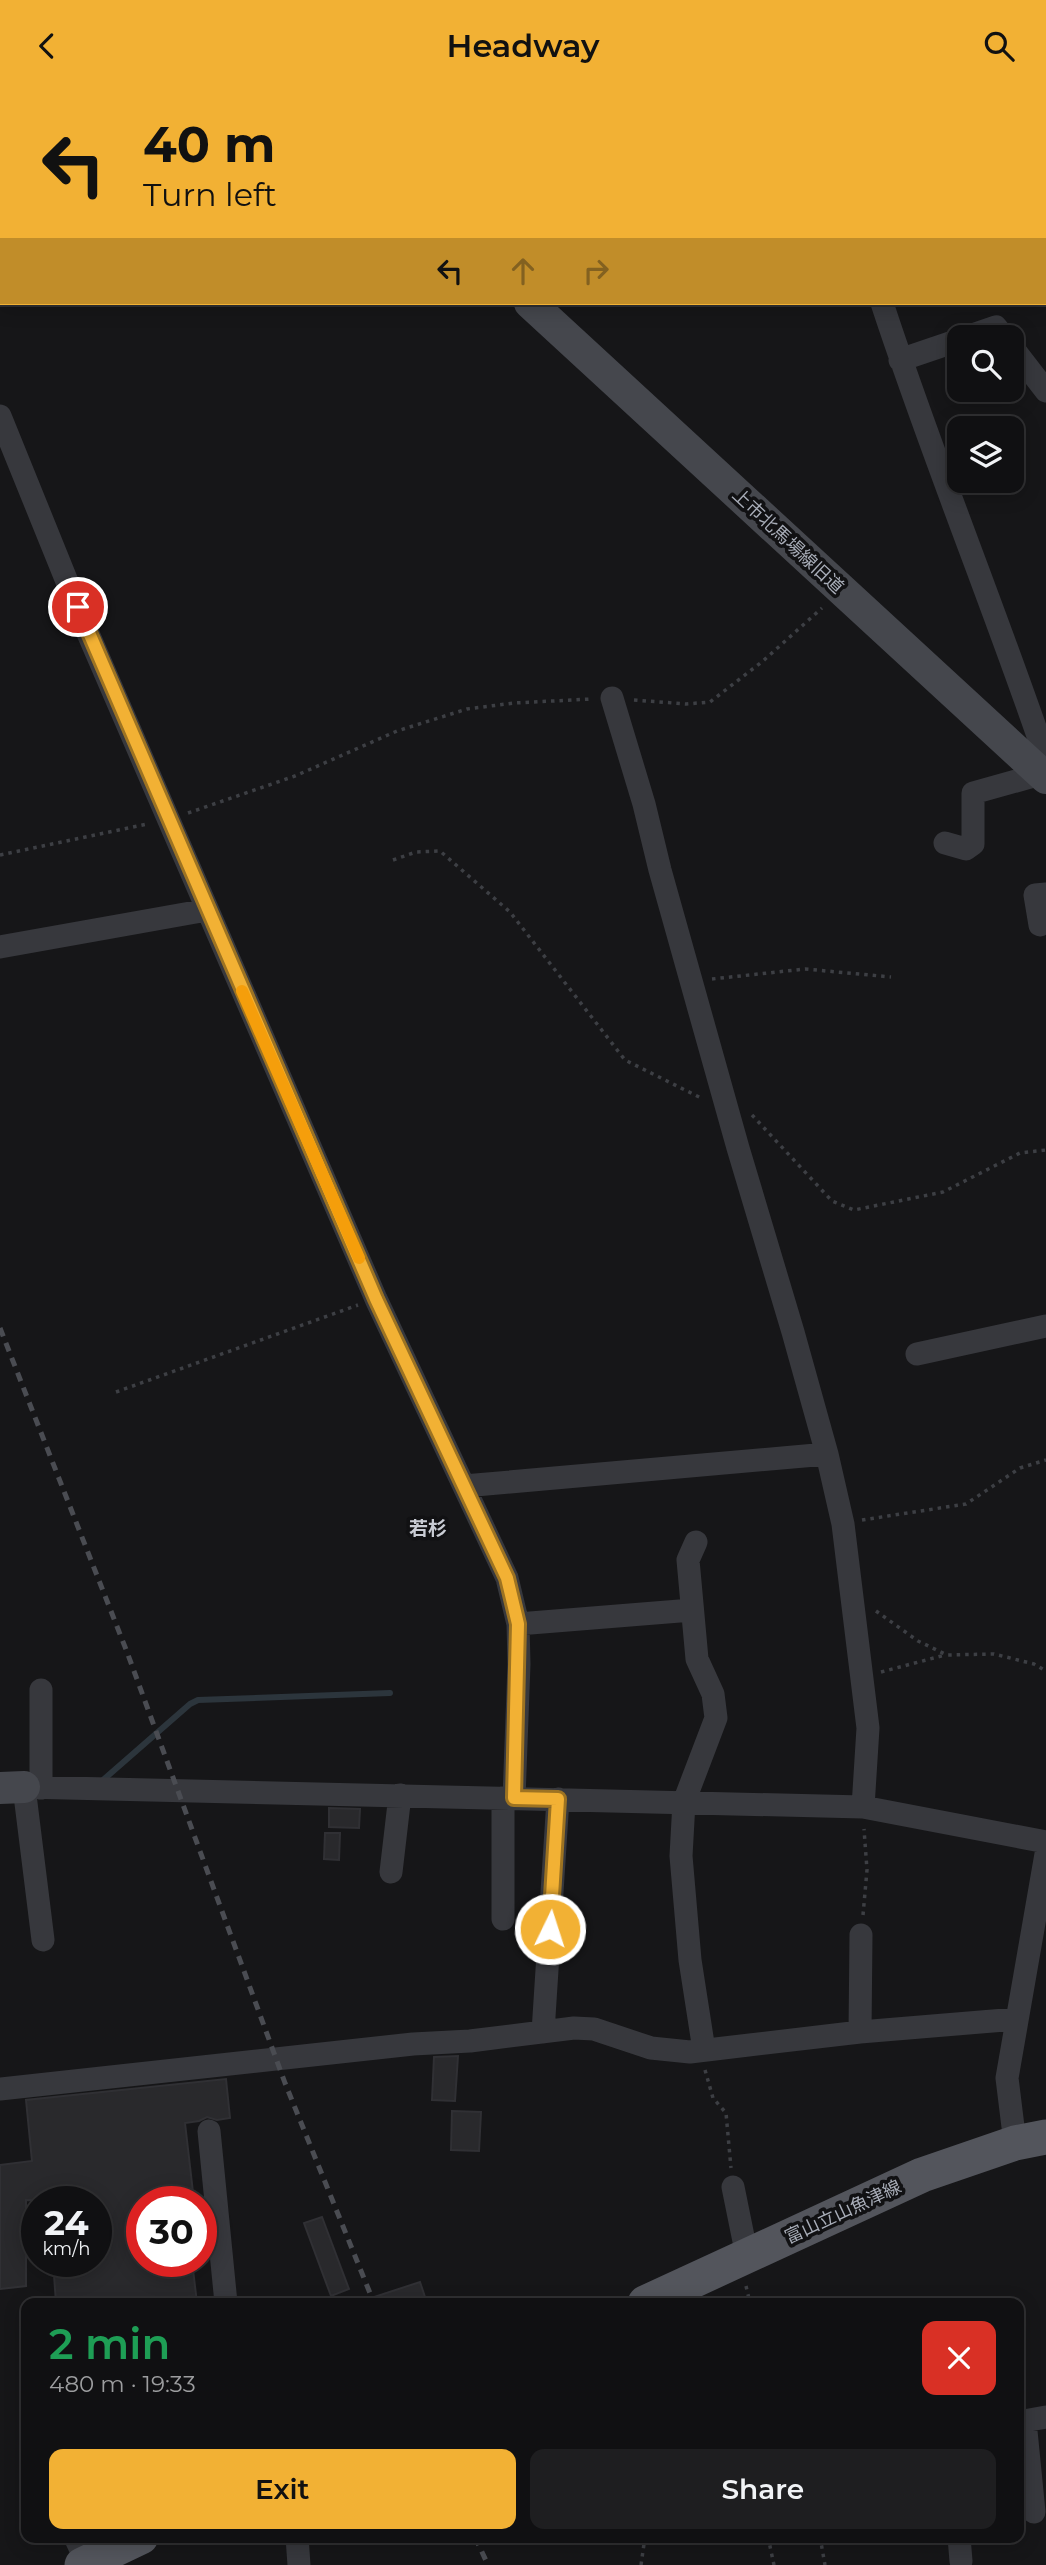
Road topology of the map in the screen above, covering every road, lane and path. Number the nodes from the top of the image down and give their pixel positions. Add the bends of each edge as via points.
1 (532, 305) edge
2 (882, 305) edge
3 (947, 343) edge
4 (900, 360) junction
5 (1024, 363) edge
6 (1046, 391) edge
7 (0, 416) edge
8 (844, 593) junction
9 (612, 698) junction
10 (1044, 770) edge
11 (168, 820) junction
12 (945, 843) dead end
13 (0, 855) edge
14 (393, 860) dead end
15 (1046, 894) edge
16 (207, 910) junction
17 (1040, 925) dead end
18 (0, 947) edge
19 (891, 977) dead end
20 (692, 981) junction
21 (727, 1107) junction
22 (1046, 1150) edge
23 (376, 1299) junction
24 (1046, 1326) edge
25 (917, 1354) dead end
26 (116, 1392) dead end
27 (827, 1454) junction
28 (1046, 1460) edge
29 (464, 1486) junction
30 (843, 1524) junction
31 (696, 1542) dead end
32 (852, 1594) junction
33 (692, 1610) junction
34 (518, 1624) junction
35 (947, 1655) junction
36 (1046, 1671) edge
37 (862, 1677) junction
38 (41, 1690) dead end
39 (22, 1788) edge
40 (400, 1795) junction
41 (509, 1798) junction
42 (558, 1799) junction
43 (684, 1802) junction
44 (863, 1807) junction
45 (1046, 1842) edge
46 (1046, 1854) edge
47 (391, 1873) dead end
48 (503, 1919) dead end
49 (861, 1935) joint
50 (43, 1940) dead end
51 (1017, 2019) junction
52 (543, 2032) junction
53 (860, 2032) junction
54 (704, 2050) junction
55 (0, 2089) edge
56 (209, 2131) dead end
57 (1030, 2140) edge
58 (733, 2187) joint
59 (747, 2256) junction
60 (226, 2298) edge
61 (656, 2298) edge
62 (1030, 2420) edge
63 (1034, 2512) dead end
64 (121, 2543) edge
65 (298, 2543) edge
66 (644, 2543) edge
67 (769, 2543) edge
68 (821, 2543) edge
69 (960, 2543) edge
70 (81, 2555) edge
71 (961, 2561) dead end
72 (299, 2565) edge
73 (641, 2565) edge
74 (774, 2565) edge
75 (825, 2565) edge

1 - 8 street, 上市北馬場線旧道
2 - 4 street
3 - 4 street
4 - 10 street via 1006,641
5 - 6 street
7 - 11 street
8 - 9 path via 812,614 763,661 710,702
8 - 10 street, 上市北馬場線旧道
9 - 11 path via 467,709 397,731 295,776
9 - 20 street
10 - 12 street via 973,793 973,844 966,849
11 - 13 path
11 - 16 street
14 - 21 path via 416,852 440,851 510,912 625,1060
15 - 17 street via 1035,895
16 - 18 street
16 - 23 street
19 - 20 path via 805,969
20 - 21 street
21 - 22 path via 749,1111 832,1201 854,1210 943,1192 1020,1153
21 - 27 street
23 - 26 path
23 - 29 street
24 - 25 street
27 - 29 street
27 - 30 street
28 - 30 path via 1020,1468 965,1504
29 - 34 street via 507,1578
30 - 32 street
31 - 33 street via 688,1560
32 - 35 path via 918,1641
32 - 37 street
33 - 34 street
33 - 43 street via 697,1659 713,1694 716,1718
34 - 41 street
35 - 36 path via 994,1654
35 - 37 path
37 - 44 street via 868,1728
38 - 39 street
39 - 40 street
39 - 50 street
40 - 41 street
40 - 47 street
41 - 42 street
41 - 48 street
42 - 43 street
42 - 52 street
43 - 44 street
43 - 54 street via 681,1856
44 - 45 street
44 - 49 path via 867,1870
46 - 51 street
49 - 53 street
51 - 53 street
51 - 57 street via 1007,2078
52 - 54 street via 594,2029 651,2048
52 - 55 street
53 - 54 street
54 - 58 path via 713,2098 726,2113
56 - 60 street
57 - 59 main road, 富山立山魚津線 via 922,2175
58 - 59 street
59 - 61 main road, 富山立山魚津線
62 - 63 street
64 - 70 main road
65 - 72 street
66 - 73 path
67 - 74 path
68 - 75 path
69 - 71 street

